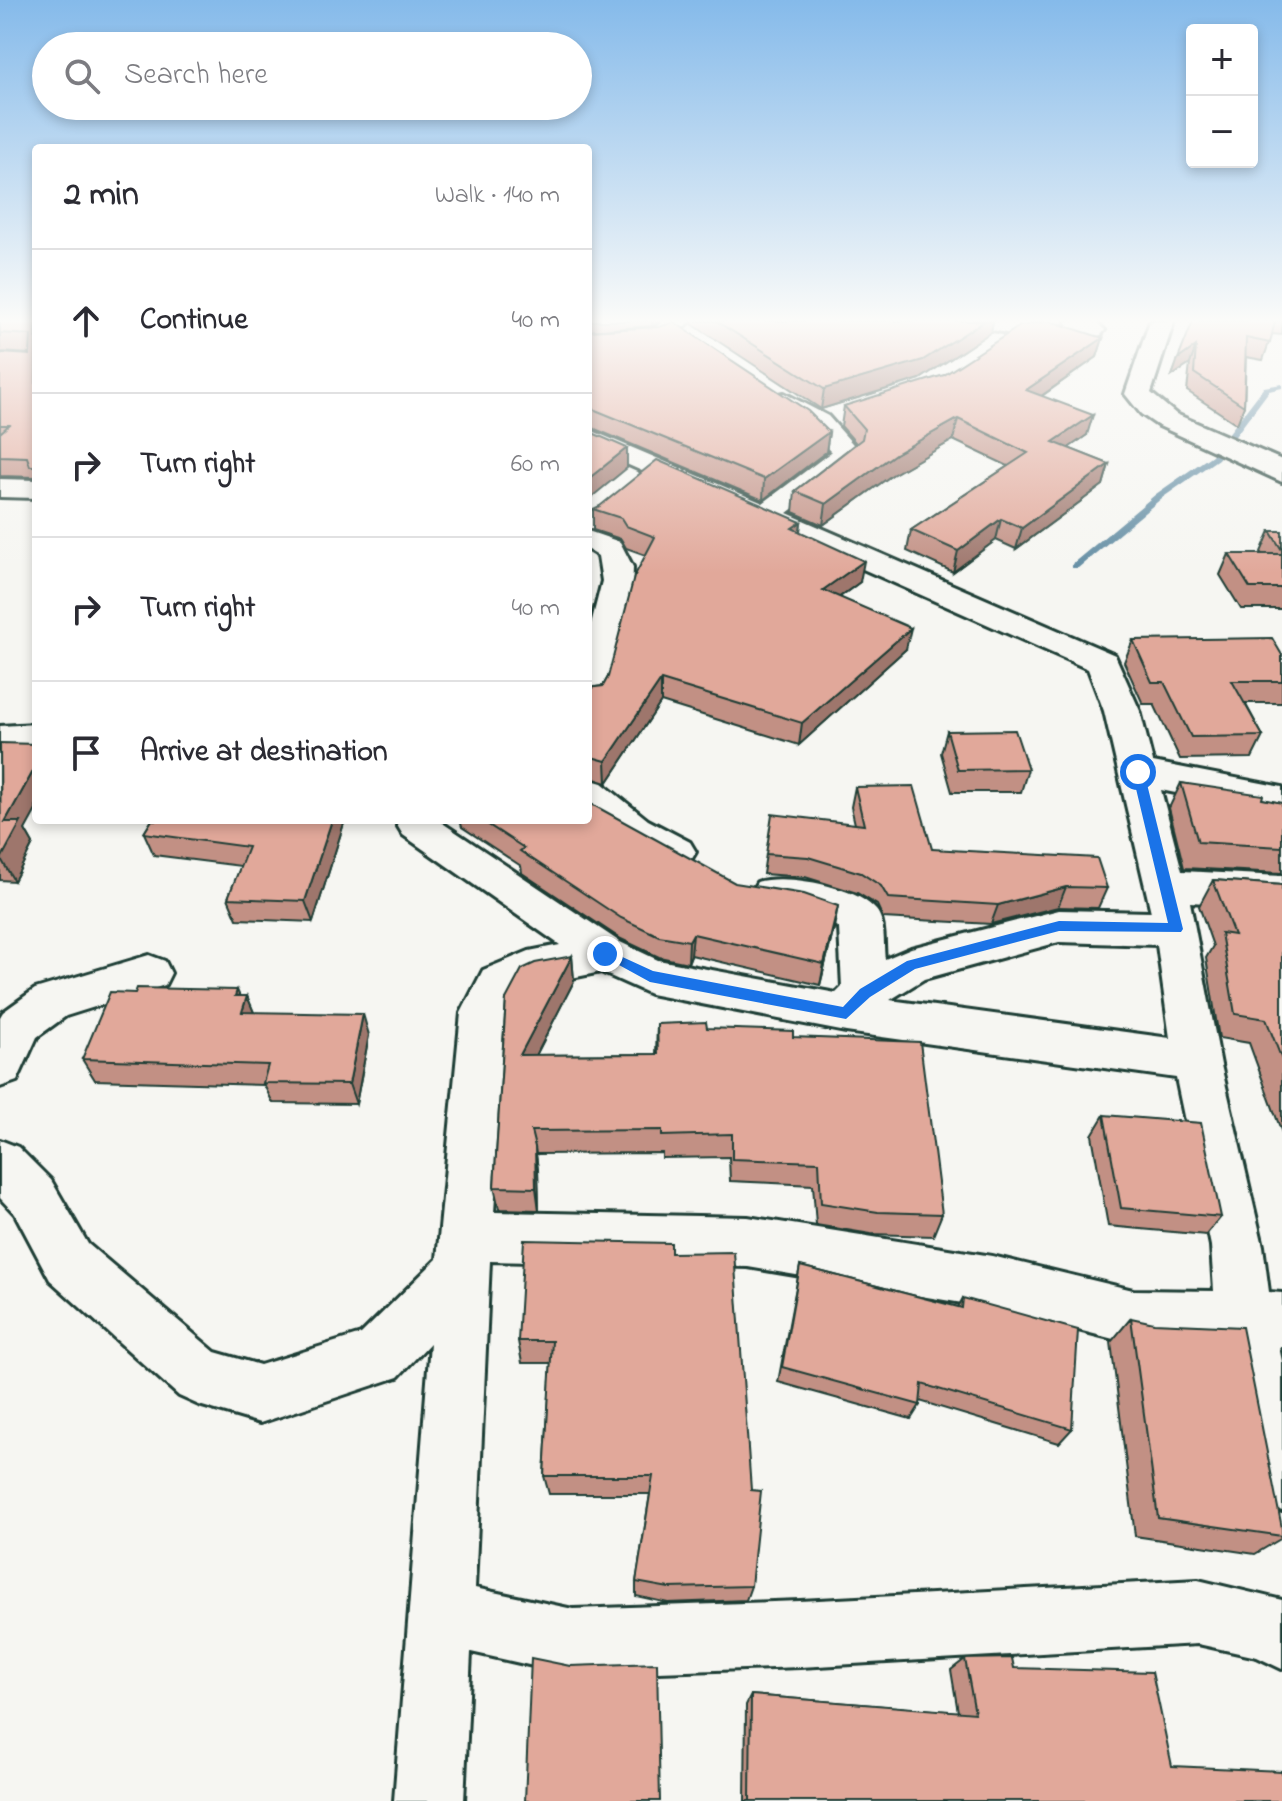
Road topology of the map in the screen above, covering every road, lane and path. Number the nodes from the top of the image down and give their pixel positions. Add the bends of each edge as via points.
1 (803, 405) edge
2 (1146, 405) edge
3 (592, 439) edge
4 (653, 465) junction
5 (1282, 473) edge
6 (628, 485) edge
7 (0, 488) edge
8 (32, 489) edge
9 (766, 515) junction
10 (592, 524) edge
11 (592, 676) edge
12 (32, 736) edge
13 (0, 738) edge
14 (1138, 772) junction
15 (592, 795) edge
16 (1282, 801) edge
17 (417, 825) dead end
18 (1164, 885) junction
19 (1282, 892) edge
20 (1176, 929) junction
21 (605, 954) junction
22 (149, 973) dead end
23 (856, 1003) junction
24 (1197, 1065) junction
25 (0, 1067) edge
26 (0, 1163) edge
27 (464, 1254) junction
28 (1263, 1320) edge
29 (1282, 1481) edge
30 (441, 1611) junction
31 (1282, 1636) edge
32 (429, 1801) edge

1 - 9 street via 832,418 845,451
2 - 5 street via 1162,417 1263,459
3 - 4 street
4 - 6 street
4 - 9 street
7 - 8 street
9 - 14 street via 1103,663
10 - 11 street via 615,557 616,571 613,614
12 - 13 street
14 - 16 street
14 - 18 street
15 - 23 street via 634,830 749,891 805,896 841,907 860,920
17 - 21 street
18 - 19 street
18 - 20 street
20 - 23 street via 1059,926 911,965
20 - 24 street
21 - 23 street via 650,976
21 - 27 street via 529,969 499,983 484,1013
22 - 25 street via 51,1002 19,1025
23 - 24 street
24 - 28 street via 1237,1246
26 - 27 street via 33,1197 69,1262 199,1376 260,1394 378,1357
27 - 28 street via 748,1242 992,1282 1133,1317
27 - 30 street
28 - 29 street
30 - 31 street via 573,1642 1198,1612 1272,1628
30 - 32 street

